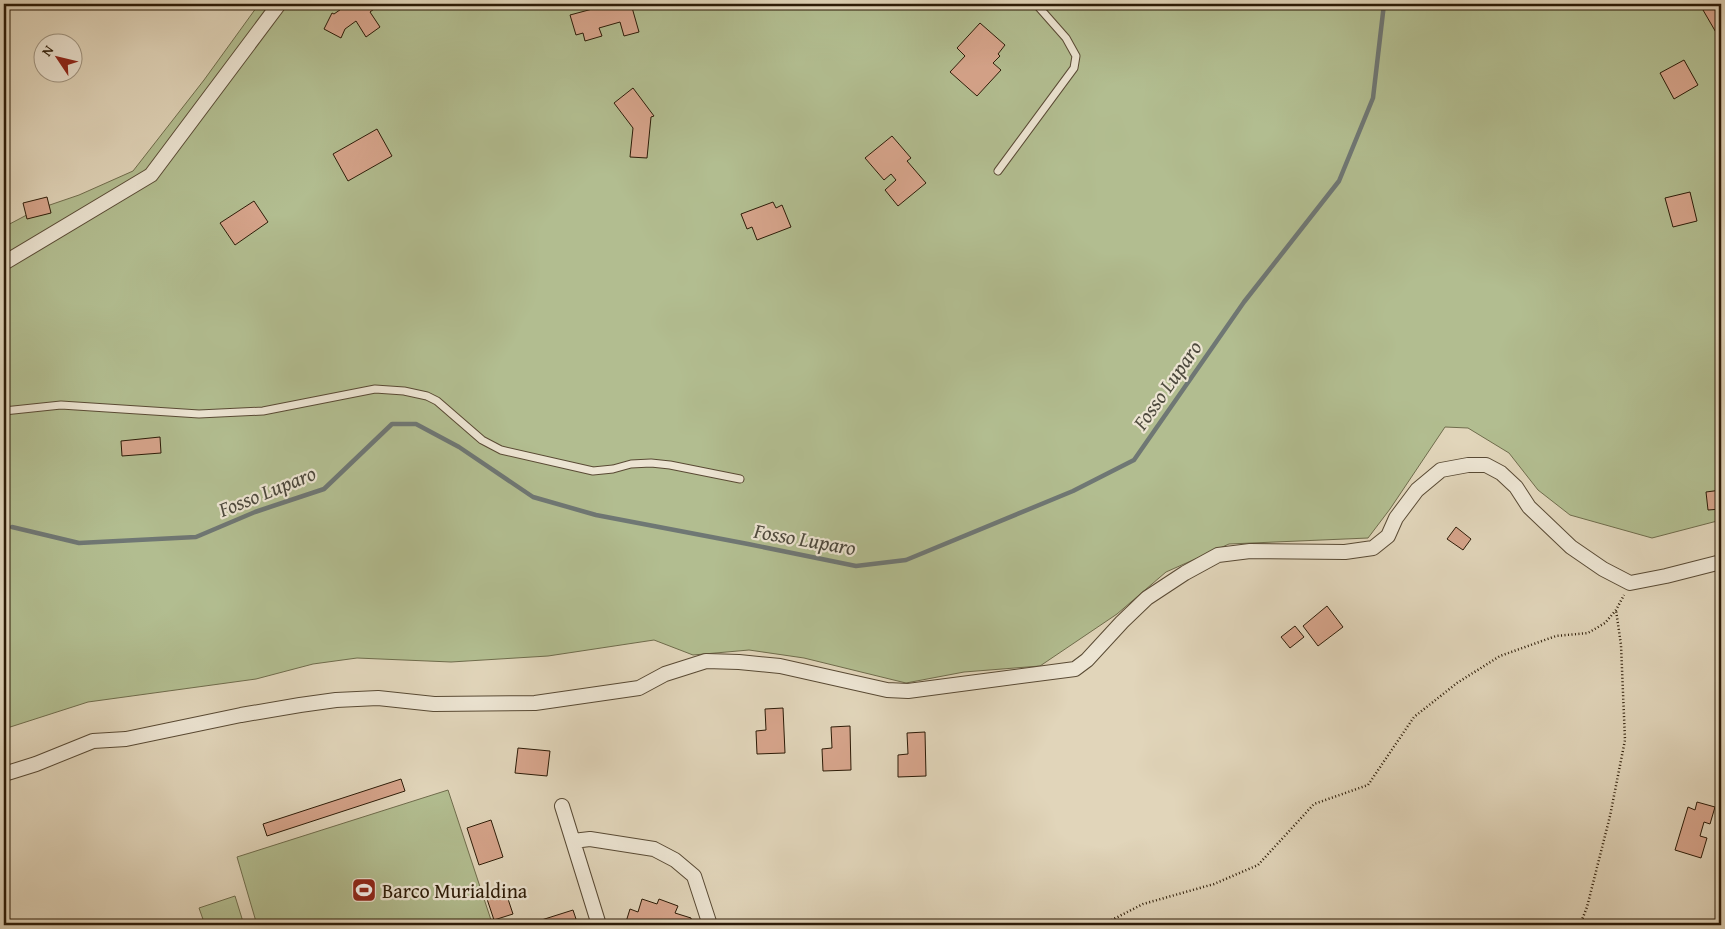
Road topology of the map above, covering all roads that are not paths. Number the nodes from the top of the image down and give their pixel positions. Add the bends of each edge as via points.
1 (279, 4) edge
2 (1036, 4) edge
3 (998, 171) dead end
4 (4, 263) edge
5 (4, 411) edge
6 (740, 479) dead end
7 (1721, 562) edge
8 (4, 774) edge
9 (562, 806) dead end
10 (573, 841) junction
11 (599, 925) edge
12 (710, 925) edge

1 - 4 street via 151,174
2 - 3 lane via 1066,38 1076,56 1074,68
5 - 6 lane via 61,405 199,414 263,411 375,389 404,391 437,401 482,440 501,450 593,471 651,463
7 - 8 street via 1630,583 1571,546 1529,507 1516,486 1501,473 1486,465 1468,465 1441,470 1417,490 1396,518 1388,536 1373,548 1345,552 1250,550 1218,555 1147,598 1075,669 908,691 887,690 780,666 706,660 665,674 639,688 535,703 434,704 378,698 336,700 241,715 126,739 93,742
9 - 10 street
10 - 11 street
10 - 12 street via 590,839 654,849 675,860 694,876

